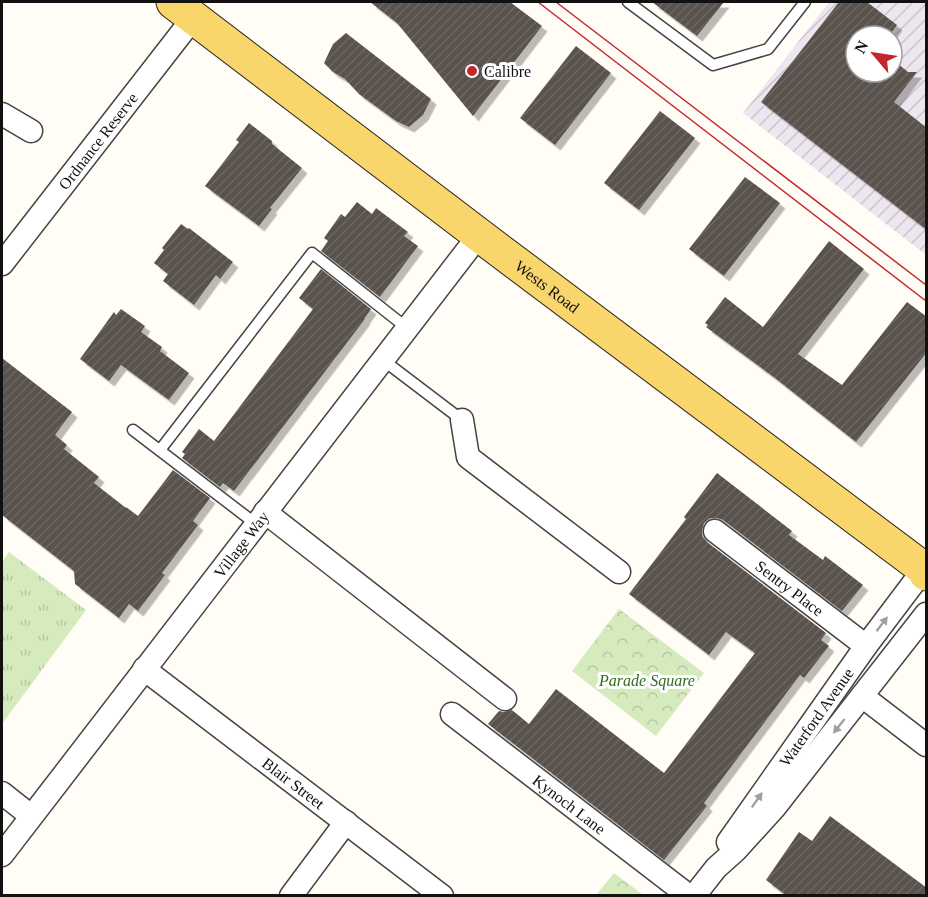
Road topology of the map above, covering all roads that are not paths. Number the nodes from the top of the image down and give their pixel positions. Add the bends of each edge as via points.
1 (628, 2) edge
2 (805, 2) edge
3 (183, 9) edge
4 (2, 114) edge
5 (32, 131) dead end
6 (479, 235) junction
7 (2, 264) edge
8 (407, 328) junction
9 (383, 360) junction
10 (462, 420) joint
11 (134, 430) dead end
12 (159, 450) junction
13 (261, 518) junction
14 (715, 531) dead end
15 (926, 571) edge
16 (619, 572) dead end
17 (927, 614) edge
18 (866, 646) junction
19 (144, 669) junction
20 (862, 696) junction
21 (505, 699) dead end
22 (452, 714) dead end
23 (927, 745) edge
24 (2, 794) edge
25 (32, 816) junction
26 (346, 822) junction
27 (2, 855) edge
28 (716, 867) junction
29 (291, 896) edge
30 (442, 896) edge
31 (689, 896) edge
32 (694, 896) edge

1 - 2 lane via 713,65 768,49
3 - 6 main road, Wests Road
3 - 7 street, Ordnance Reserve
4 - 5 street
6 - 8 street, Village Way
6 - 15 main road, Wests Road
8 - 9 street, Village Way
8 - 12 lane via 312,253
9 - 10 lane
9 - 13 street, Village Way
10 - 16 street via 468,457
11 - 12 lane
12 - 13 lane
13 - 19 street, Village Way
13 - 21 street
14 - 18 street, Sentry Place
18 -> 15 street, Waterford Avenue
17 - 20 street, Waterford Avenue
28 -> 18 street, Waterford Avenue via 731,835
19 - 25 street, Village Way
19 - 26 street, Blair Street
20 - 23 street
20 -> 28 street, Waterford Avenue via 775,807
22 - 31 street, Kynoch Lane
24 - 25 street
25 - 27 street, Village Way
26 - 29 street
26 - 30 street, Blair Street
28 - 32 street, Waterford Avenue

